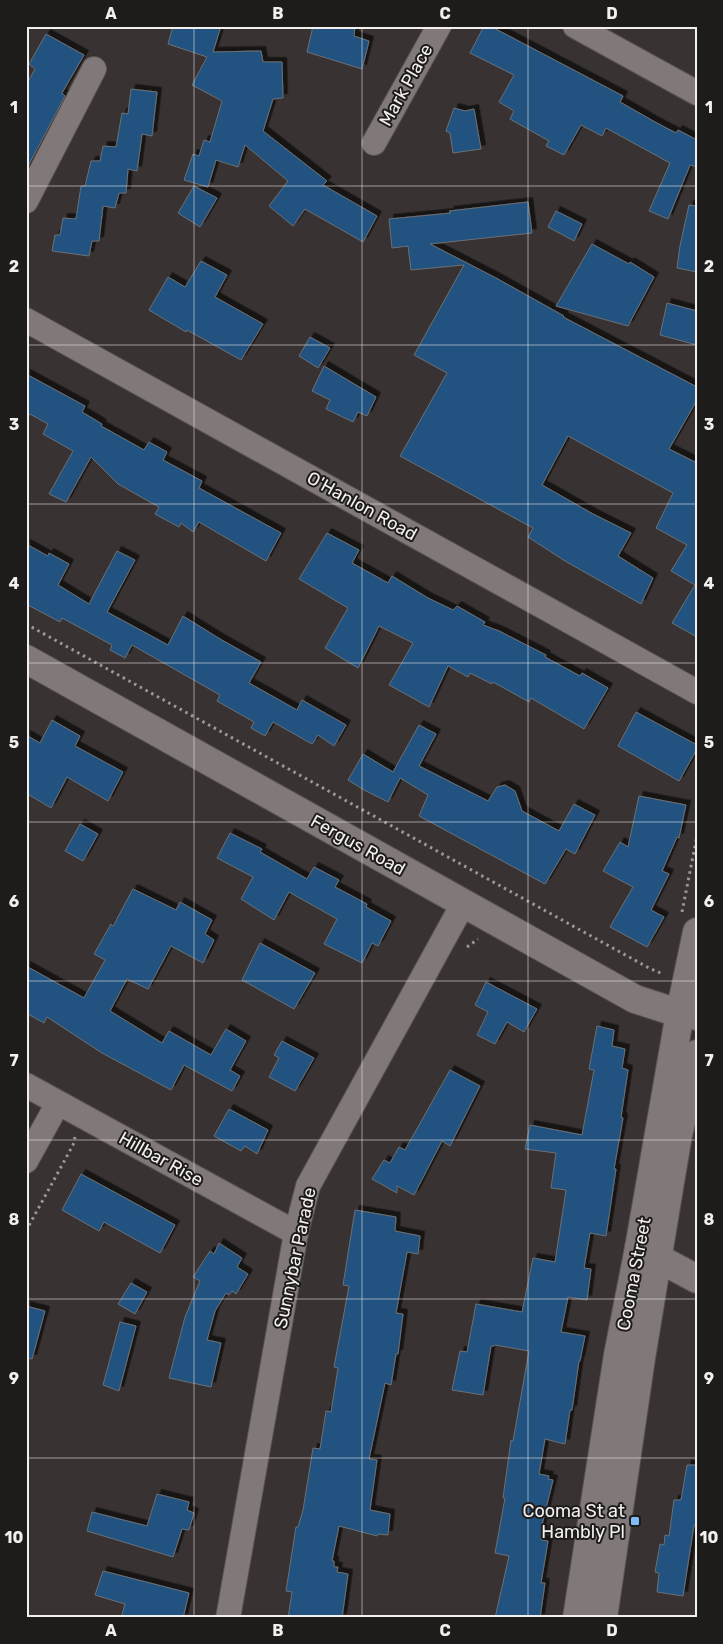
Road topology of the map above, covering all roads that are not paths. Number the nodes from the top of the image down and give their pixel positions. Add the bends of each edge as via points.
1 (439, 26) edge
2 (575, 26) edge
3 (94, 69) dead end
4 (697, 93) edge
5 (374, 143) dead end
6 (26, 201) edge
7 (26, 320) edge
8 (26, 659) edge
9 (697, 692) edge
10 (463, 904) junction
11 (697, 932) edge
12 (689, 1015) edge
13 (697, 1054) edge
14 (26, 1086) edge
15 (58, 1103) junction
16 (26, 1161) edge
17 (296, 1233) junction
18 (649, 1253) junction
19 (697, 1279) edge
20 (588, 1616) edge
21 (228, 1618) edge

1 - 5 street, Mark Place
2 - 4 street
3 - 6 street
7 - 9 street, O'Hanlon Road
8 - 10 main road, Fergus Road
10 - 12 main road, Fergus Road via 634,999
10 - 17 street, Sunnybar Parade via 308,1186
11 - 12 main road, Cooma Street
12 - 18 main road, Cooma Street
13 - 18 main road, Cooma Street
14 - 15 street, Hillbar Rise
15 - 16 street
15 - 17 street, Hillbar Rise
17 - 21 street, Sunnybar Parade
18 - 19 main road
18 - 20 main road, Cooma Street via 618,1355

